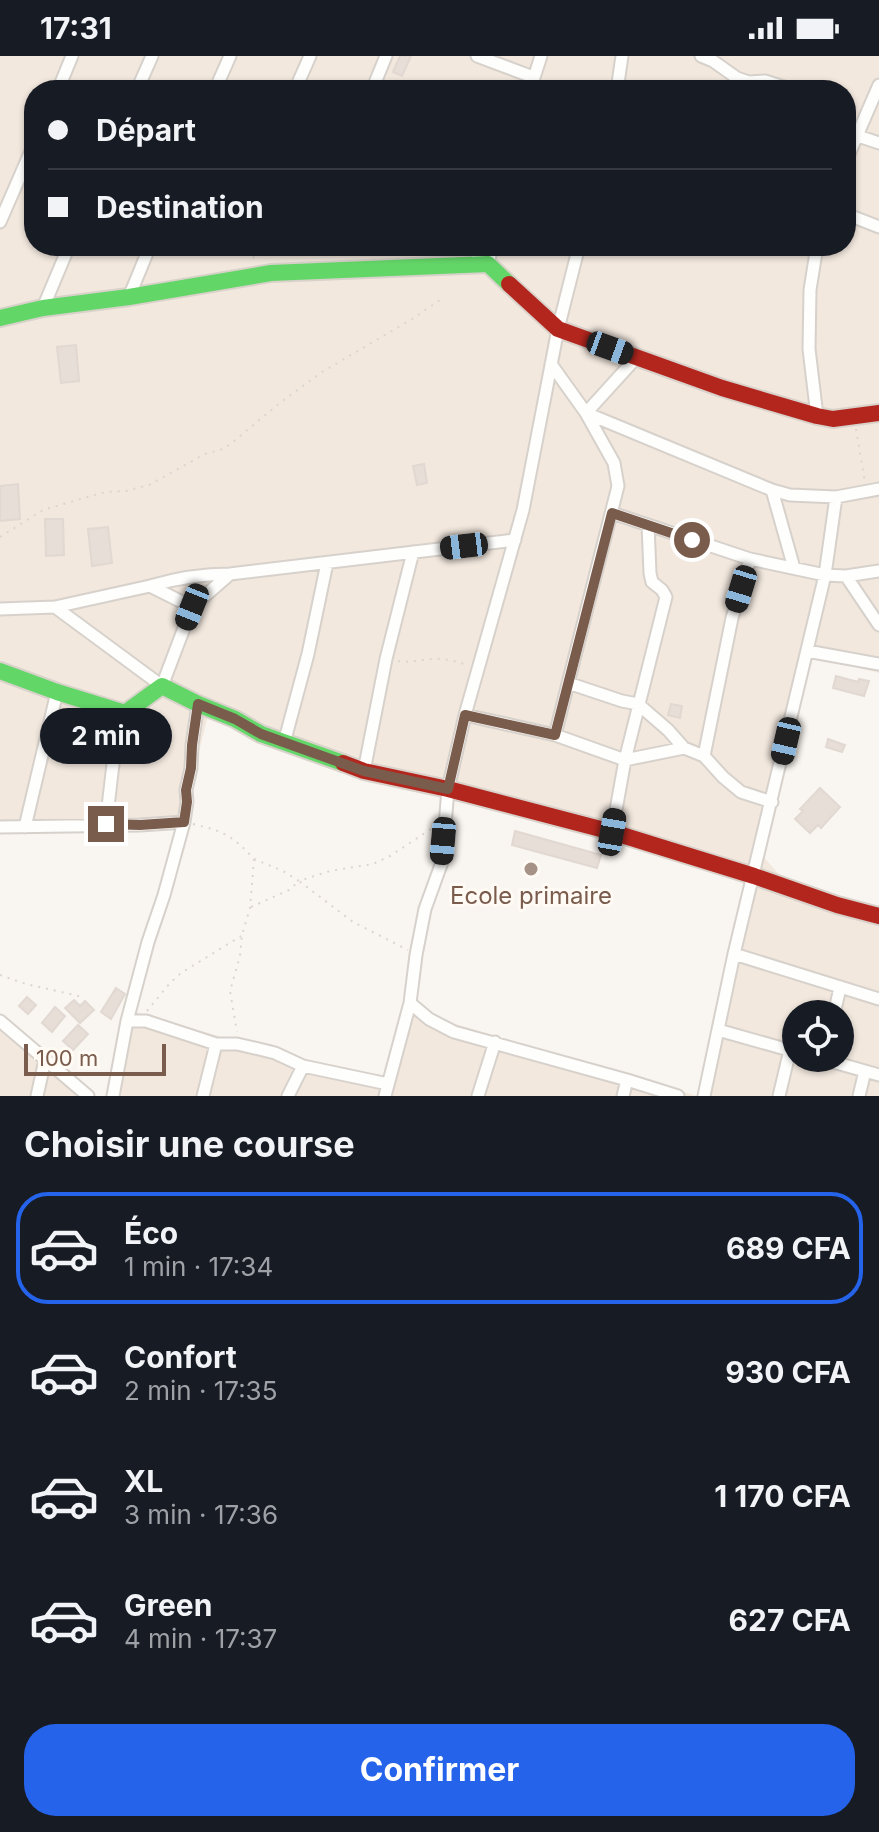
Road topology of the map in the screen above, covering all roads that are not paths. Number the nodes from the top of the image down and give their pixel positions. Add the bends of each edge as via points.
1 (72, 56) edge
2 (152, 56) edge
3 (230, 56) edge
4 (310, 56) edge
5 (386, 56) edge
6 (477, 56) edge
7 (541, 56) edge
8 (622, 56) edge
9 (701, 56) edge
10 (714, 59) edge
11 (533, 77) junction
12 (62, 80) edge
13 (141, 80) edge
14 (219, 80) edge
15 (299, 80) edge
16 (376, 80) edge
17 (532, 80) edge
18 (618, 80) edge
19 (743, 80) edge
20 (879, 85) edge
21 (858, 136) junction
22 (856, 140) edge
23 (879, 143) edge
24 (24, 167) edge
25 (856, 218) edge
26 (0, 222) edge
27 (879, 227) edge
28 (65, 256) edge
29 (146, 256) edge
30 (480, 256) edge
31 (490, 256) edge
32 (576, 256) edge
33 (815, 256) edge
34 (488, 264) junction
35 (129, 297) junction
36 (43, 308) junction
37 (0, 318) edge
38 (558, 329) junction
39 (636, 358) junction
40 (551, 364) junction
41 (586, 413) junction
42 (879, 413) edge
43 (817, 416) junction
44 (772, 490) junction
45 (873, 490) edge
46 (836, 497) junction
47 (612, 513) junction
48 (648, 525) junction
49 (515, 540) junction
50 (413, 552) junction
51 (750, 559) junction
52 (327, 563) junction
53 (794, 568) junction
54 (879, 571) edge
55 (230, 574) junction
56 (825, 575) junction
57 (846, 576) junction
58 (150, 586) junction
59 (55, 607) junction
60 (192, 607) junction
61 (0, 609) edge
62 (879, 625) edge
63 (807, 651) junction
64 (879, 664) edge
65 (0, 671) edge
66 (568, 683) junction
67 (162, 686) junction
68 (57, 692) junction
69 (198, 704) junction
70 (638, 704) junction
71 (125, 713) junction
72 (465, 715) junction
73 (555, 735) junction
74 (284, 743) junction
75 (684, 748) junction
76 (704, 756) junction
77 (625, 760) junction
78 (364, 771) junction
79 (448, 789) junction
80 (772, 802) junction
81 (184, 822) junction
82 (106, 824) junction
83 (0, 827) edge
84 (25, 827) junction
85 (612, 832) junction
86 (754, 876) junction
87 (879, 916) edge
88 (734, 954) junction
89 (840, 988) junction
90 (879, 999) edge
91 (837, 1000) edge
92 (410, 1003) junction
93 (0, 1021) edge
94 (127, 1021) junction
95 (718, 1030) junction
96 (495, 1042) junction
97 (216, 1044) junction
98 (782, 1048) edge
99 (45, 1060) junction
100 (303, 1066) junction
101 (854, 1068) edge
102 (865, 1071) junction
103 (786, 1072) edge
104 (879, 1075) edge
105 (627, 1080) junction
106 (387, 1090) edge
107 (37, 1096) edge
108 (88, 1096) edge
109 (113, 1096) edge
110 (203, 1096) edge
111 (288, 1096) edge
112 (478, 1096) edge
113 (623, 1096) edge
114 (678, 1096) edge
115 (704, 1096) edge
116 (779, 1096) edge
117 (859, 1096) edge

1 - 12 street
2 - 13 street
3 - 14 street
4 - 15 street
5 - 16 street
6 - 11 street
7 - 11 street
8 - 18 street
9 - 10 street
10 - 19 street
11 - 17 street
20 - 21 street
21 - 22 street
21 - 23 street
24 - 26 street
25 - 27 street
28 - 36 street
29 - 35 street
30 - 34 street
31 - 34 street
32 - 38 street
33 - 43 street via 809,349
34 - 35 street via 271,273
34 - 38 street
35 - 36 street
36 - 37 street
38 - 39 street
38 - 40 street
39 - 41 street
39 - 43 street
40 - 41 street
40 - 49 street
41 - 44 street
41 - 47 street via 614,463 618,486
42 - 43 street
44 - 46 street
44 - 53 street
45 - 46 street
46 - 56 street
47 - 48 street
47 - 66 street
48 - 51 street
48 - 70 street via 652,582 666,597
49 - 50 street
49 - 72 street
50 - 52 street
50 - 78 street
51 - 53 street
51 - 76 street via 732,618
52 - 55 street
52 - 74 street
53 - 56 street
54 - 57 street
55 - 58 street
55 - 60 street
56 - 57 street
56 - 63 street
57 - 62 street
58 - 59 street
58 - 60 street
59 - 61 street
59 - 67 street
60 - 67 street
63 - 64 street
63 - 80 street
65 - 68 street
66 - 70 street
66 - 73 street
67 - 69 street
67 - 71 street
68 - 71 street
68 - 84 street
69 - 74 street
69 - 81 street
70 - 75 street
70 - 77 street
71 - 82 street
72 - 73 street
72 - 79 street
73 - 77 street
74 - 78 street
75 - 76 street
75 - 77 street
76 - 80 street via 741,792
77 - 85 street
78 - 79 street
79 - 85 street
79 - 92 street via 442,862 425,909
80 - 86 street
81 - 82 street
81 - 94 street
82 - 84 street
83 - 84 street
85 - 86 street
86 - 87 street
86 - 88 street
88 - 89 street
88 - 95 street
89 - 90 street
89 - 91 street
92 - 96 street via 454,1032
92 - 106 street
93 - 99 street
94 - 97 street via 146,1021
94 - 109 street
95 - 98 street
95 - 115 street
96 - 105 street
96 - 112 street
97 - 100 street via 275,1053
97 - 110 street
99 - 107 street
99 - 108 street
100 - 106 street
100 - 111 street
101 - 102 street
102 - 104 street
102 - 117 street
103 - 116 street
105 - 113 street
105 - 114 street

